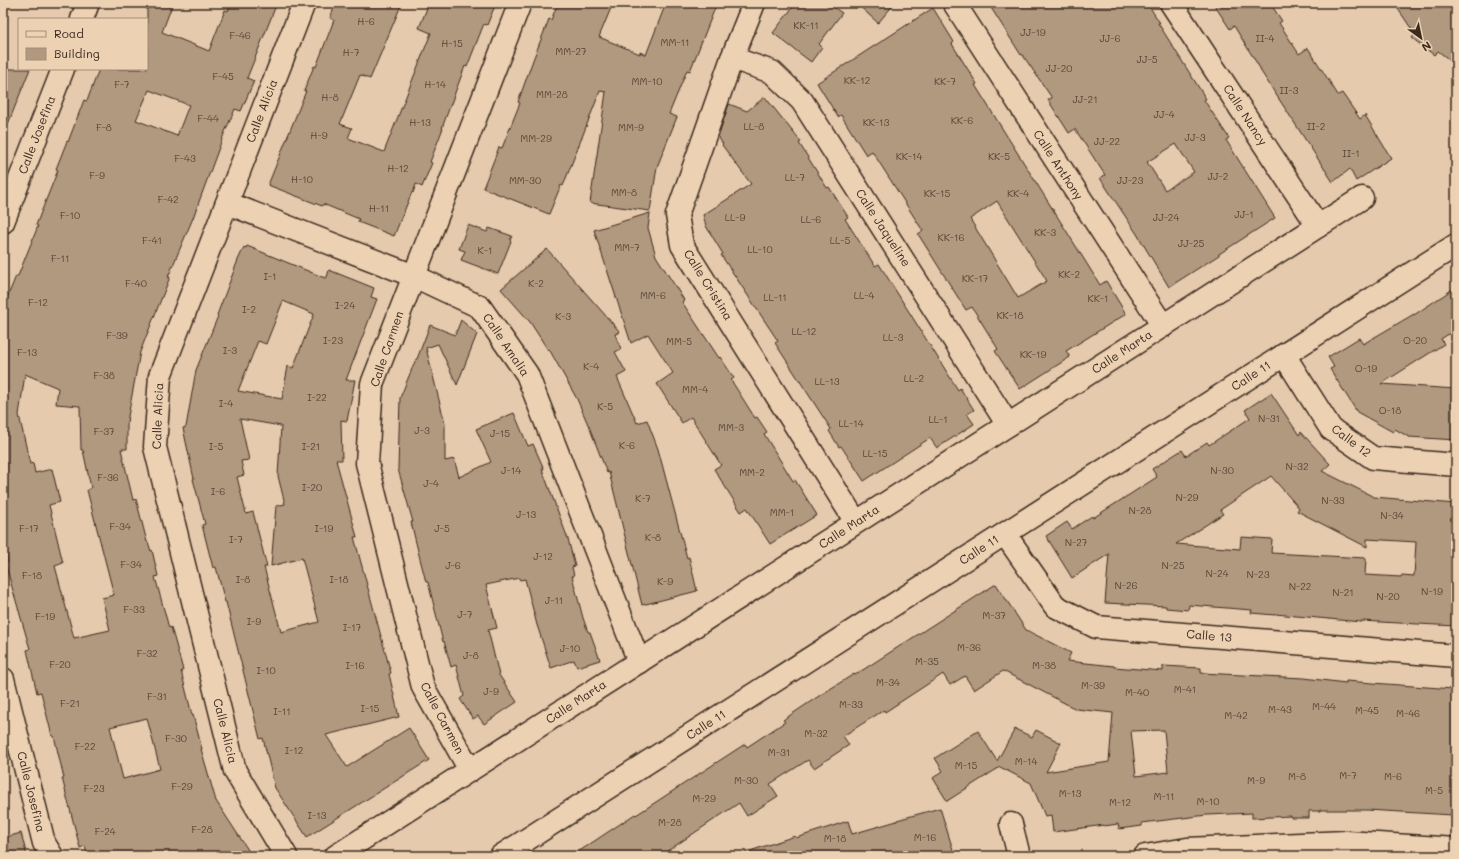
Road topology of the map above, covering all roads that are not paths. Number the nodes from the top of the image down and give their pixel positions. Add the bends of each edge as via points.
1 (88, 3) edge
2 (304, 3) edge
3 (520, 3) edge
4 (754, 3) edge
5 (954, 3) edge
6 (1171, 3) edge
7 (82, 18) edge
8 (732, 58) junction
9 (62, 70) edge
10 (1362, 198) dead end
11 (226, 203) junction
12 (3, 222) edge
13 (1318, 226) junction
14 (1456, 244) edge
15 (414, 276) junction
16 (1163, 326) junction
17 (1284, 355) junction
18 (1008, 425) junction
19 (1456, 465) edge
20 (856, 522) junction
21 (1005, 534) junction
22 (1456, 656) edge
23 (639, 662) junction
24 (3, 679) edge
25 (470, 770) junction
26 (1011, 824) dead end
27 (1456, 849) edge
28 (52, 856) edge
29 (286, 856) edge
30 (336, 856) edge
31 (501, 856) edge
32 (1019, 856) edge
33 (1145, 856) edge

1 - 7 street
2 - 11 street, Calle Alicia
3 - 15 street, Calle Carmen
4 - 8 street, Calle Cristina
5 - 16 street, Calle Anthony
6 - 13 street, Calle Nancy
8 - 18 street, Calle Jaqueline via 772,72 802,101
8 - 20 street, Calle Cristina via 677,215 682,244
9 - 12 street, Calle Josefina
10 - 13 street, Calle Marta
11 - 15 street, Calle Amalia
11 - 29 street, Calle Alicia via 160,376 155,447 235,771
13 - 16 street, Calle Marta
14 - 17 street, Calle 11
15 - 23 street, Calle Amalia via 480,307 528,374
15 - 25 street, Calle Carmen via 372,384 367,463 423,687
16 - 18 street, Calle Marta
17 - 19 street, Calle 12 via 1331,429 1373,458
17 - 21 street, Calle 11
18 - 20 street, Calle Marta
20 - 23 street, Calle Marta
21 - 22 street, Calle 13 via 1055,606 1096,627
21 - 31 street, Calle 11
23 - 25 street, Calle Marta
24 - 28 street, Calle Josefina via 44,843
25 - 30 street, Calle Marta
26 - 32 street
27 - 33 street via 1346,842 1187,849

